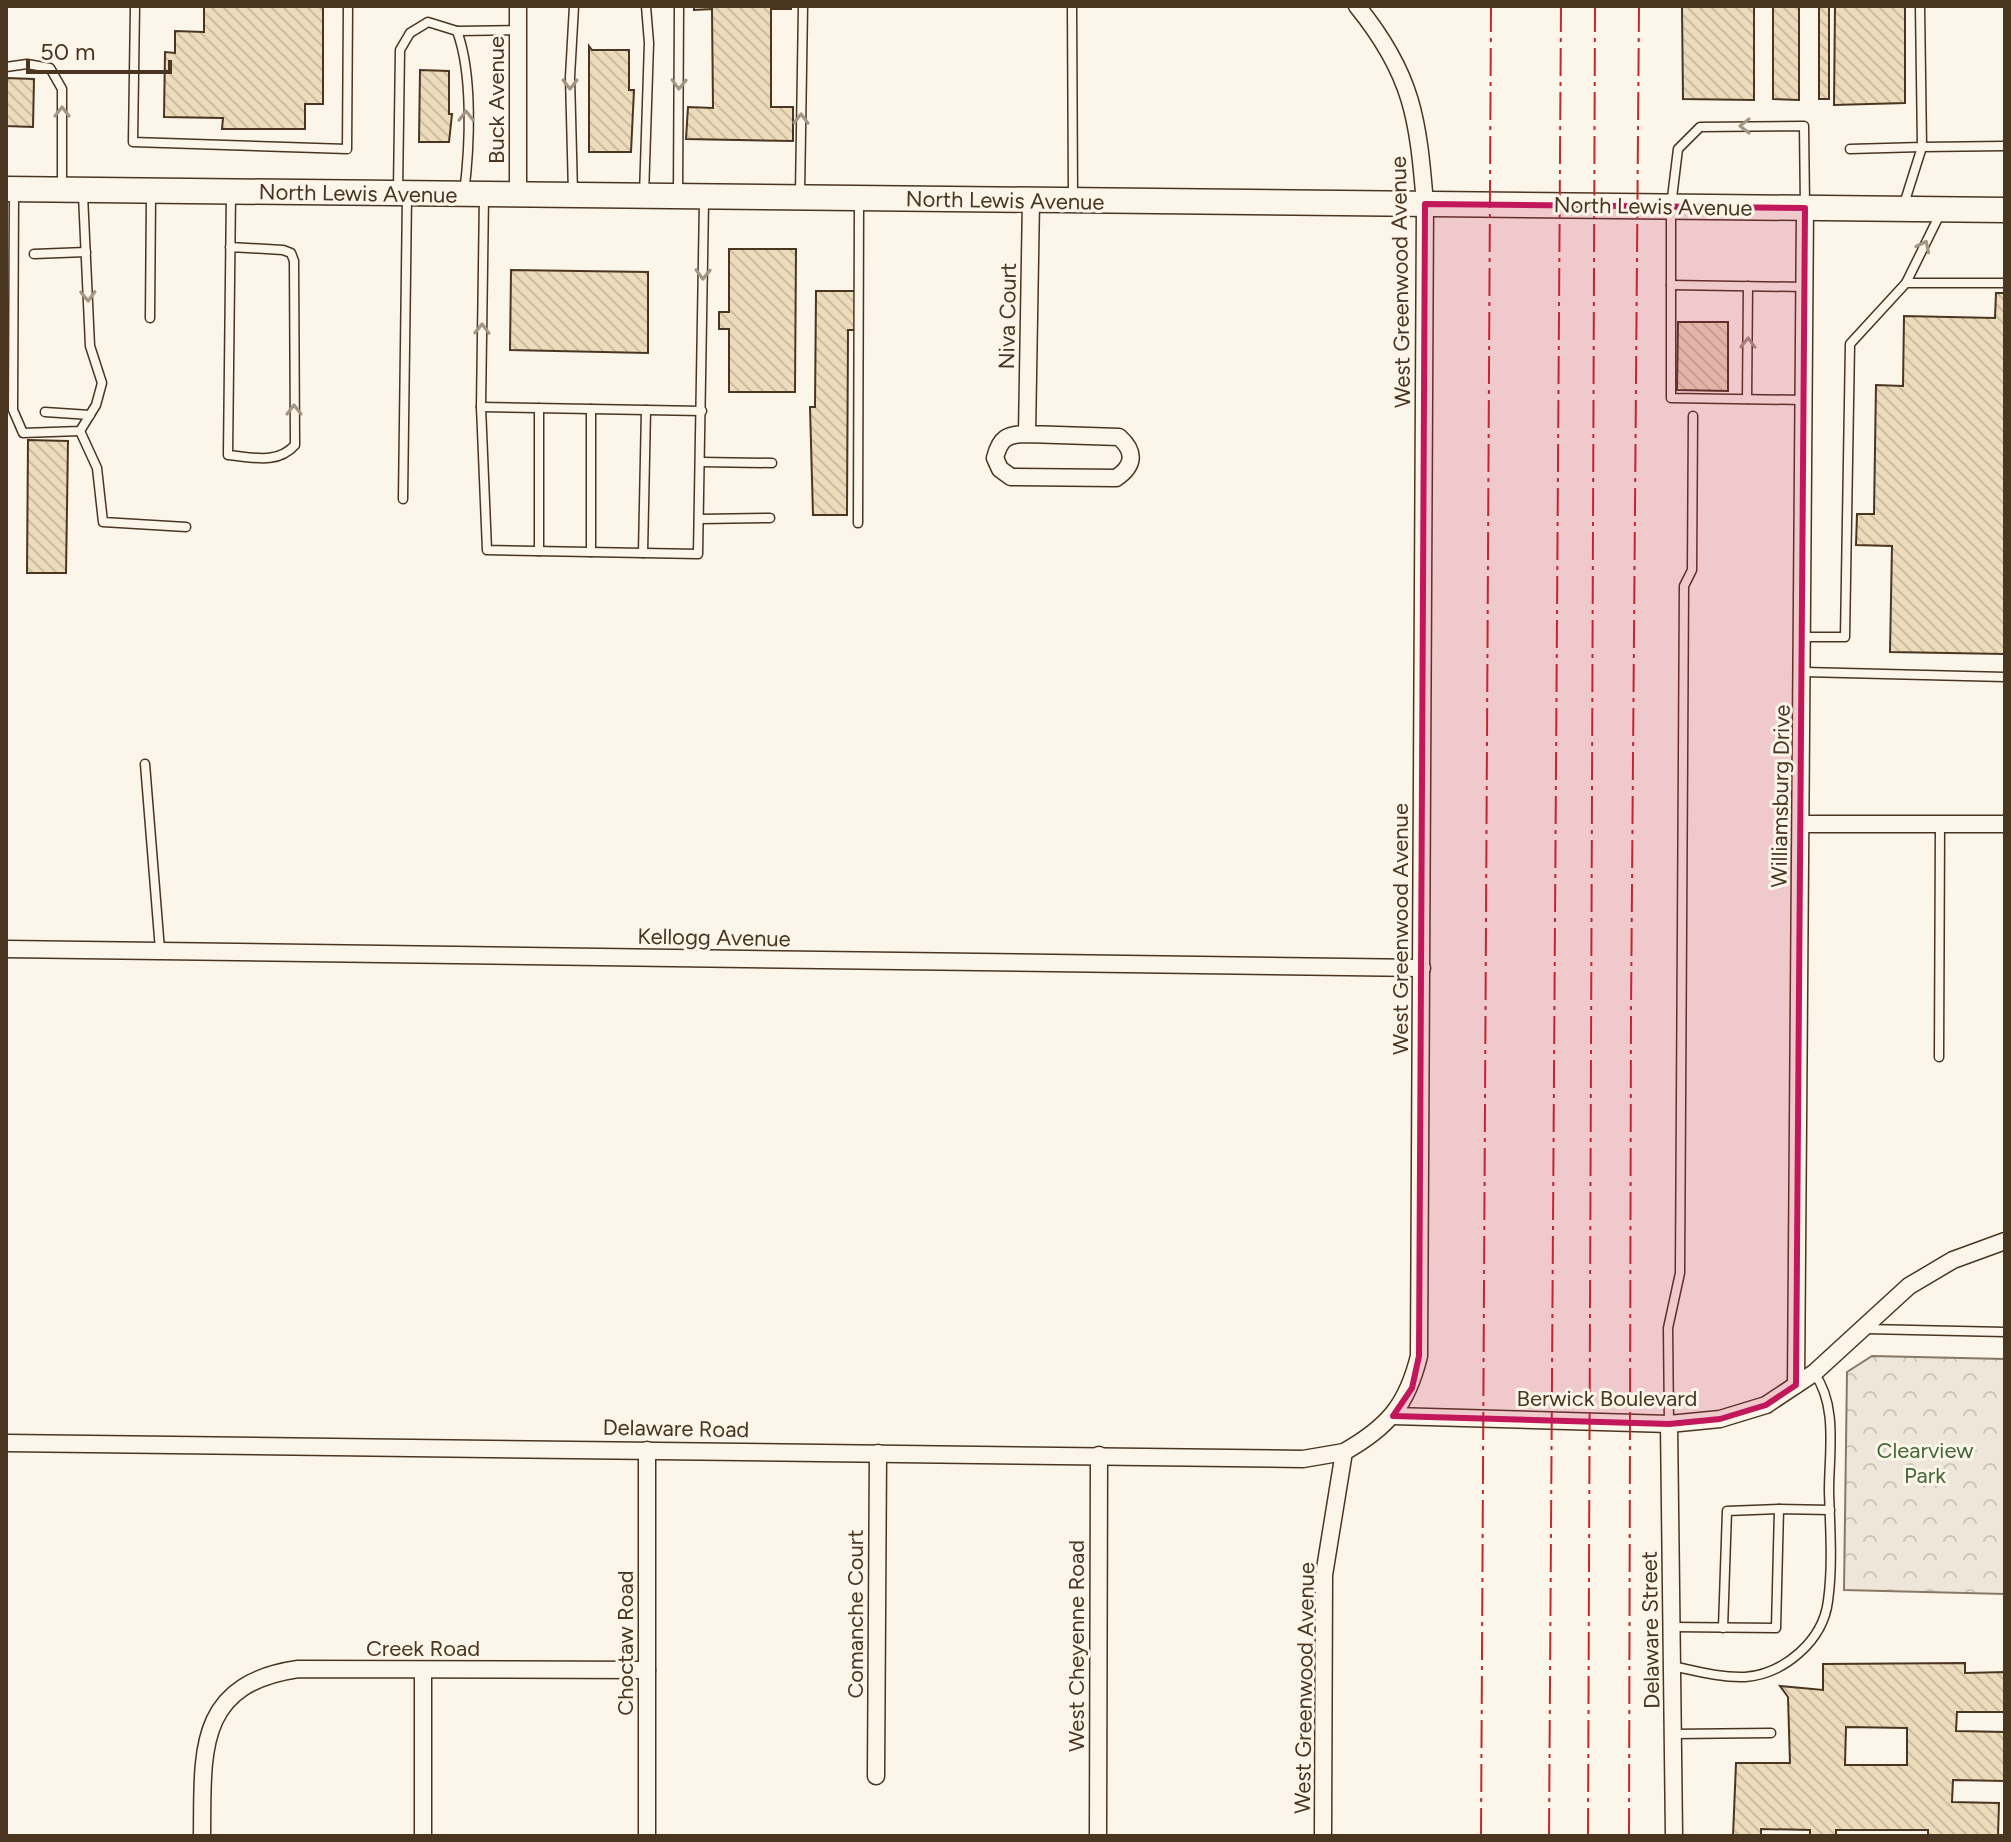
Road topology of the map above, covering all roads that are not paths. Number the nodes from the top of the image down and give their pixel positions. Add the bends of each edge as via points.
1 (135, 6) edge
2 (348, 6) edge
3 (518, 6) edge
4 (574, 6) edge
5 (646, 6) edge
6 (679, 6) edge
7 (803, 6) edge
8 (1072, 6) edge
9 (1357, 6) edge
10 (1920, 6) edge
11 (518, 30) junction
12 (457, 31) junction
13 (6, 67) edge
14 (2005, 146) edge
15 (1922, 147) junction
16 (1850, 149) dead end
17 (10, 189) edge
18 (72, 190) junction
19 (151, 190) junction
20 (231, 191) junction
21 (402, 193) junction
22 (474, 194) junction
23 (518, 194) junction
24 (573, 195) junction
25 (644, 196) junction
26 (678, 196) junction
27 (704, 196) junction
28 (800, 197) junction
29 (859, 198) junction
30 (1031, 200) junction
31 (1073, 200) junction
32 (1425, 204) junction
33 (1671, 206) junction
34 (1805, 208) junction
35 (1902, 209) junction
36 (1942, 210) junction
37 (2005, 210) edge
38 (230, 247) junction
39 (86, 252) junction
40 (34, 254) dead end
41 (1906, 283) junction
42 (2005, 283) edge
43 (1671, 285) junction
44 (1748, 286) junction
45 (1805, 287) junction
46 (150, 318) dead end
47 (1747, 399) junction
48 (1805, 400) junction
49 (481, 407) junction
50 (539, 408) junction
51 (591, 409) junction
52 (646, 410) junction
53 (702, 411) junction
54 (45, 412) dead end
55 (90, 415) junction
56 (1693, 416) dead end
57 (80, 431) junction
58 (1027, 434) junction
59 (701, 462) junction
60 (772, 463) dead end
61 (403, 499) dead end
62 (770, 518) dead end
63 (700, 519) junction
64 (858, 523) dead end
65 (186, 527) dead end
66 (539, 551) junction
67 (591, 552) junction
68 (643, 553) junction
69 (1804, 637) junction
70 (1804, 672) junction
71 (2005, 677) edge
72 (145, 764) dead end
73 (1802, 824) junction
74 (1940, 824) junction
75 (2005, 824) edge
76 (6, 949) edge
77 (160, 951) junction
78 (1422, 968) junction
79 (1939, 1057) dead end
80 (2005, 1241) edge
81 (1865, 1329) junction
82 (2005, 1332) edge
83 (1814, 1373) junction
84 (1796, 1385) junction
85 (1393, 1416) junction
86 (1669, 1424) junction
87 (6, 1443) edge
88 (647, 1450) junction
89 (1344, 1452) junction
90 (878, 1453) junction
91 (1099, 1455) junction
92 (1779, 1509) junction
93 (1830, 1510) junction
94 (1672, 1627) junction
95 (1723, 1628) junction
96 (1672, 1666) junction
97 (423, 1670) junction
98 (647, 1670) junction
99 (1771, 1733) dead end
100 (1673, 1734) junction
101 (876, 1776) dead end
102 (202, 1836) edge
103 (423, 1836) edge
104 (647, 1836) edge
105 (1098, 1836) edge
106 (1323, 1836) edge
107 (1674, 1836) edge

1 - 2 lane via 133,142 347,149
3 - 11 street, Buck Avenue
4 -> 24 lane
5 - 25 lane
6 -> 26 lane
28 -> 7 lane
8 - 31 lane
9 - 32 street, West Greenwood Avenue via 1393,54 1414,106
10 - 15 lane
11 - 12 lane
11 - 23 street, Buck Avenue
12 - 21 lane via 428,22 410,33 400,50
22 -> 12 lane via 465,53
18 -> 13 lane via 62,89 50,68
14 - 15 lane
15 - 16 lane
15 - 35 lane
17 - 18 main road, North Lewis Avenue
17 - 57 lane via 13,410 23,433
18 - 19 main road, North Lewis Avenue
18 - 39 lane
19 - 20 main road, North Lewis Avenue
19 - 46 lane
20 - 21 main road, North Lewis Avenue
20 - 38 lane
21 - 22 main road, North Lewis Avenue
21 - 61 lane
22 - 23 main road, North Lewis Avenue
49 -> 22 lane
23 - 24 main road, North Lewis Avenue
24 - 25 main road, North Lewis Avenue
25 - 26 main road, North Lewis Avenue
26 - 27 main road, North Lewis Avenue
27 - 28 main road, North Lewis Avenue
27 -> 53 lane
28 - 29 main road, North Lewis Avenue
29 - 30 main road, North Lewis Avenue
29 - 64 lane
30 - 31 main road, North Lewis Avenue
30 - 58 street, Niva Court
31 - 32 main road, North Lewis Avenue
32 - 33 main road, North Lewis Avenue
32 - 78 street, West Greenwood Avenue
33 - 34 main road, North Lewis Avenue
34 -> 33 lane via 1804,126 1700,127 1678,149
33 - 43 lane
34 - 35 main road, North Lewis Avenue
34 - 45 street, Williamsburg Drive
35 - 36 main road, North Lewis Avenue
36 - 37 main road, North Lewis Avenue
41 -> 36 lane
38 -> 38 lane via 228,455 270,459 286,455 295,445 294,261 283,250
39 - 40 lane
39 -> 55 lane via 90,346 102,383
41 - 42 lane
41 - 69 lane via 1850,344 1845,637
43 - 44 lane
43 - 47 lane via 1671,398
44 - 45 lane
47 -> 44 lane
45 - 48 street, Williamsburg Drive
47 - 48 lane
48 - 69 street, Williamsburg Drive
49 - 50 lane
49 - 66 lane via 487,550
50 - 51 lane
50 - 66 lane
51 - 52 lane
51 - 67 lane
52 - 53 lane
52 - 68 lane
53 - 59 lane
54 - 55 lane
55 - 57 lane
56 - 86 lane via 1692,570 1684,586 1680,1273 1668,1328
57 - 65 lane via 97,468 103,522
58 - 58 street via 1119,437 1130,447 1132,458 1127,471 1116,478 1011,477 995,458 999,442 1011,434
59 - 60 lane
59 - 63 lane
62 - 63 lane
63 - 68 lane via 698,554
66 - 67 lane
67 - 68 lane
69 - 70 street, Williamsburg Drive
70 - 71 lane
70 - 73 street, Williamsburg Drive
72 - 77 lane
73 - 74 street
73 - 84 street, Williamsburg Drive
74 - 75 street
74 - 79 lane
76 - 77 street, Kellogg Avenue
77 - 78 street, Kellogg Avenue
78 - 85 street, West Greenwood Avenue via 1419,1356 1412,1388
80 - 81 street, Berwick Boulevard via 1953,1260 1909,1286
81 - 82 lane
81 - 83 street, Berwick Boulevard
83 - 84 street, Berwick Boulevard
83 - 93 lane via 1828,1397
84 - 86 street, Berwick Boulevard via 1766,1405 1720,1419
85 - 86 street, Berwick Boulevard
85 - 89 street, West Greenwood Avenue
86 - 94 street, Delaware Street
87 - 88 street, Delaware Road
88 - 90 street, Delaware Road
88 - 98 street, Choctaw Road
89 - 91 street, Delaware Road via 1303,1459
89 - 106 street, West Greenwood Avenue via 1324,1575
90 - 91 street, Delaware Road
90 - 101 street, Comanche Court
91 - 105 street, West Cheyenne Road
92 - 93 lane
92 - 95 lane via 1727,1511
92 - 95 lane via 1776,1628
93 - 96 lane via 1828,1601 1810,1642 1770,1672 1745,1677
94 - 95 lane
94 - 96 street, Delaware Street
96 - 100 street, Delaware Street
97 - 98 street, Creek Road
97 - 102 street, Creek Road via 298,1669 251,1682 214,1716 203,1762
97 - 103 street
98 - 104 street, Choctaw Road
99 - 100 lane
100 - 107 street, Delaware Street

